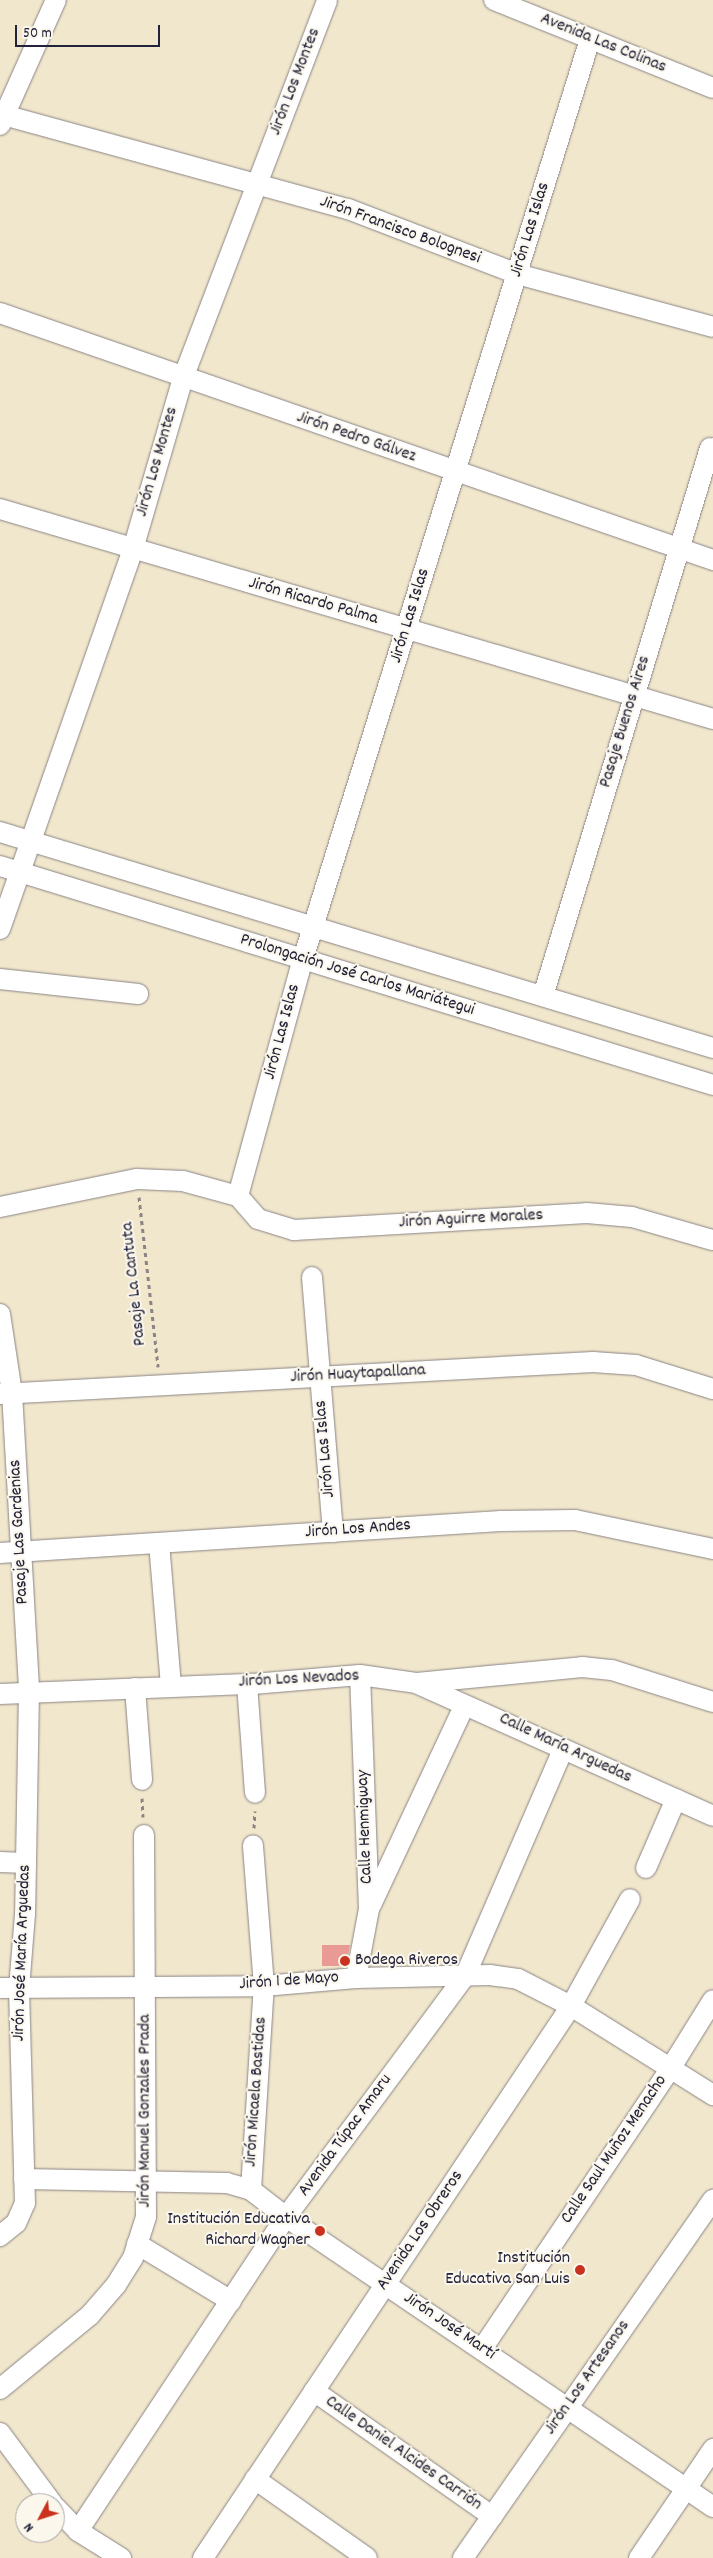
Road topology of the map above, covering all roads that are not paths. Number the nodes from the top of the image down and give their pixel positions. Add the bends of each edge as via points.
1 (56, 0) edge
2 (327, 0) edge
3 (494, 0) edge
4 (590, 39) junction
5 (713, 88) edge
6 (1, 118) edge
7 (255, 185) junction
8 (517, 274) junction
9 (0, 313) edge
10 (713, 327) edge
11 (183, 378) junction
12 (710, 448) dead end
13 (456, 472) junction
14 (1, 511) edge
15 (133, 549) junction
16 (679, 549) junction
17 (713, 560) edge
18 (407, 629) junction
19 (634, 696) junction
20 (713, 719) edge
21 (0, 832) edge
22 (31, 841) junction
23 (0, 866) edge
24 (20, 872) junction
25 (315, 927) junction
26 (0, 928) edge
27 (303, 959) junction
28 (0, 979) edge
29 (138, 994) dead end
30 (543, 996) junction
31 (713, 1048) edge
32 (713, 1085) edge
33 (238, 1196) junction
34 (0, 1207) edge
35 (713, 1240) edge
36 (312, 1277) dead end
37 (0, 1314) edge
38 (320, 1377) junction
39 (713, 1389) edge
40 (6, 1393) edge
41 (333, 1532) junction
42 (159, 1543) junction
43 (713, 1548) edge
44 (22, 1551) junction
45 (0, 1553) edge
46 (360, 1675) junction
47 (416, 1683) junction
48 (247, 1684) junction
49 (171, 1687) junction
50 (135, 1688) junction
51 (29, 1691) junction
52 (0, 1694) edge
53 (713, 1702) edge
54 (460, 1715) dead end
55 (563, 1749) junction
56 (142, 1780) road end
57 (255, 1793) road end
58 (676, 1799) junction
59 (713, 1816) edge
60 (144, 1834) road end
61 (253, 1845) road end
62 (0, 1862) edge
63 (26, 1862) junction
64 (646, 1868) dead end
65 (630, 1899) dead end
66 (369, 1909) junction
67 (465, 1976) junction
68 (356, 1978) junction
69 (264, 1986) junction
70 (146, 1987) junction
71 (9, 1989) edge
72 (713, 2000) edge
73 (571, 2006) junction
74 (670, 2069) junction
75 (713, 2095) edge
76 (24, 2179) junction
77 (145, 2181) junction
78 (251, 2190) junction
79 (713, 2199) edge
80 (286, 2218) junction
81 (0, 2236) edge
82 (137, 2244) junction
83 (385, 2284) junction
84 (231, 2301) junction
85 (482, 2349) junction
86 (0, 2389) edge
87 (314, 2391) junction
88 (568, 2407) junction
89 (0, 2433) edge
90 (713, 2449) edge
91 (255, 2479) junction
92 (688, 2488) junction
93 (45, 2493) edge
94 (713, 2507) edge
95 (492, 2516) junction
96 (65, 2517) edge
97 (78, 2531) junction
98 (121, 2558) edge
99 (203, 2558) edge
100 (367, 2558) edge
101 (463, 2558) edge
102 (639, 2558) edge

1 - 6 street
2 - 7 street, Jirón Los Montes
3 - 4 street, Avenida Las Colinas
4 - 5 street, Avenida Las Colinas
4 - 8 street, Jirón Las Islas
6 - 7 street, Jirón Francisco Bolognesi
7 - 8 street, Jirón Francisco Bolognesi via 348,209
7 - 11 street, Jirón Los Montes
8 - 10 street, Jirón Francisco Bolognesi
8 - 13 street, Jirón Las Islas
9 - 11 street, Jirón Pedro Gálvez
11 - 13 street, Jirón Pedro Gálvez
11 - 15 street, Jirón Los Montes
12 - 16 street, Pasaje Buenos Aires
13 - 16 street, Jirón Pedro Gálvez
13 - 18 street, Jirón Las Islas
14 - 15 street, Jirón Ricardo Palma
15 - 18 street, Jirón Ricardo Palma
15 - 22 street, Jirón Los Montes
16 - 17 street, Jirón Pedro Gálvez
16 - 19 street, Pasaje Buenos Aires
18 - 19 street, Jirón Ricardo Palma
18 - 25 street, Jirón Las Islas
19 - 20 street, Jirón Ricardo Palma
19 - 30 street, Pasaje Buenos Aires
21 - 22 street, Prolongación José Carlos Mariátegui
22 - 24 street, Jirón Los Montes
22 - 25 street, Prolongación José Carlos Mariátegui
23 - 24 street, Prolongación José Carlos Mariátegui
24 - 26 street, Jirón Los Montes
24 - 27 street, Prolongación José Carlos Mariátegui
25 - 27 street, Jirón Las Islas
25 - 30 street, Prolongación José Carlos Mariátegui
27 - 32 street, Prolongación José Carlos Mariátegui
27 - 33 street, Jirón Las Islas
28 - 29 street
30 - 31 street, Prolongación José Carlos Mariátegui
33 - 34 street via 183,1181 137,1179
33 - 35 street, Jirón Aguirre Morales via 258,1219 294,1230 587,1214 632,1217
36 - 38 street, Jirón Las Islas
37 - 40 street, Pasaje Las Gardenias
38 - 39 street, Jirón Huaytapallana via 594,1362 636,1365
38 - 40 street, Jirón Huaytapallana
38 - 41 street, Jirón Las Islas
40 - 44 street, Pasaje Las Gardenias
41 - 42 street, Jirón Los Andes
41 - 43 street, Jirón Los Andes via 501,1521 575,1520
42 - 44 street, Jirón Los Andes
42 - 49 street
44 - 45 street, Jirón Los Andes
44 - 51 street, Pasaje Las Gardenias
46 - 47 street, Jirón Los Nevados
46 - 48 street, Jirón Los Nevados
46 - 66 street, Calle Henmigway
47 - 53 street, Jirón Los Nevados via 582,1667 612,1670
47 - 55 street, Calle María Arguedas
48 - 49 street, Jirón Los Nevados
48 - 57 street
49 - 50 street, Jirón Los Nevados
50 - 51 street, Jirón Los Nevados
50 - 56 street
51 - 52 street, Jirón Los Nevados
51 - 63 street, Jirón José María Arguedas
54 - 66 street
55 - 58 street, Calle María Arguedas
55 - 67 street, Avenida Túpac Amaru
58 - 59 street, Calle María Arguedas
58 - 64 street
60 - 70 street, Jirón Manuel Gonzales Prada
61 - 69 street, Jirón Micaela Bastidas
62 - 63 street
63 - 71 street, Jirón José María Arguedas
65 - 73 street, Avenida Los Obreros
66 - 68 street, Calle Henmigway
67 - 68 street, Jirón 1 de Mayo
67 - 73 street, Jirón 1 de Mayo via 518,1979
67 - 80 street, Avenida Túpac Amaru
68 - 69 street, Jirón 1 de Mayo
69 - 70 street, Jirón 1 de Mayo
69 - 78 street, Jirón Micaela Bastidas
70 - 71 street, Jirón 1 de Mayo
70 - 77 street, Jirón Manuel Gonzales Prada
71 - 76 street, Jirón José María Arguedas
72 - 74 street, Calle Saul Muñoz Menacho
73 - 74 street, Jirón 1 de Mayo
73 - 83 street, Avenida Los Obreros
74 - 75 street, Jirón 1 de Mayo
74 - 85 street, Calle Saul Muñoz Menacho
76 - 77 street, Jirón José Martí
76 - 81 street, Jirón José María Arguedas via 22,2212 16,2223
77 - 78 street, Jirón José Martí via 227,2183
77 - 82 street, Jirón Manuel Gonzales Prada via 146,2217
78 - 80 street, Jirón José Martí
79 - 88 street, Jirón Los Artesanos
80 - 83 street, Jirón José Martí
80 - 84 street, Avenida Túpac Amaru
82 - 84 street
82 - 86 street, Jirón Manuel Gonzales Prada via 116,2285 90,2315
83 - 85 street, Jirón José Martí
83 - 87 street, Avenida Los Obreros
84 - 97 street, Avenida Túpac Amaru
85 - 88 street, Jirón José Martí
87 - 91 street, Avenida Los Obreros
87 - 95 street, Calle Daniel Alcides Carrión
88 - 92 street, Jirón José Martí
88 - 95 street, Jirón Los Artesanos
89 - 93 street
90 - 92 street
91 - 99 street, Avenida Los Obreros
91 - 100 street
92 - 94 street, Jirón José Martí
92 - 102 street
95 - 101 street, Jirón Los Artesanos
96 - 97 street
97 - 98 street

